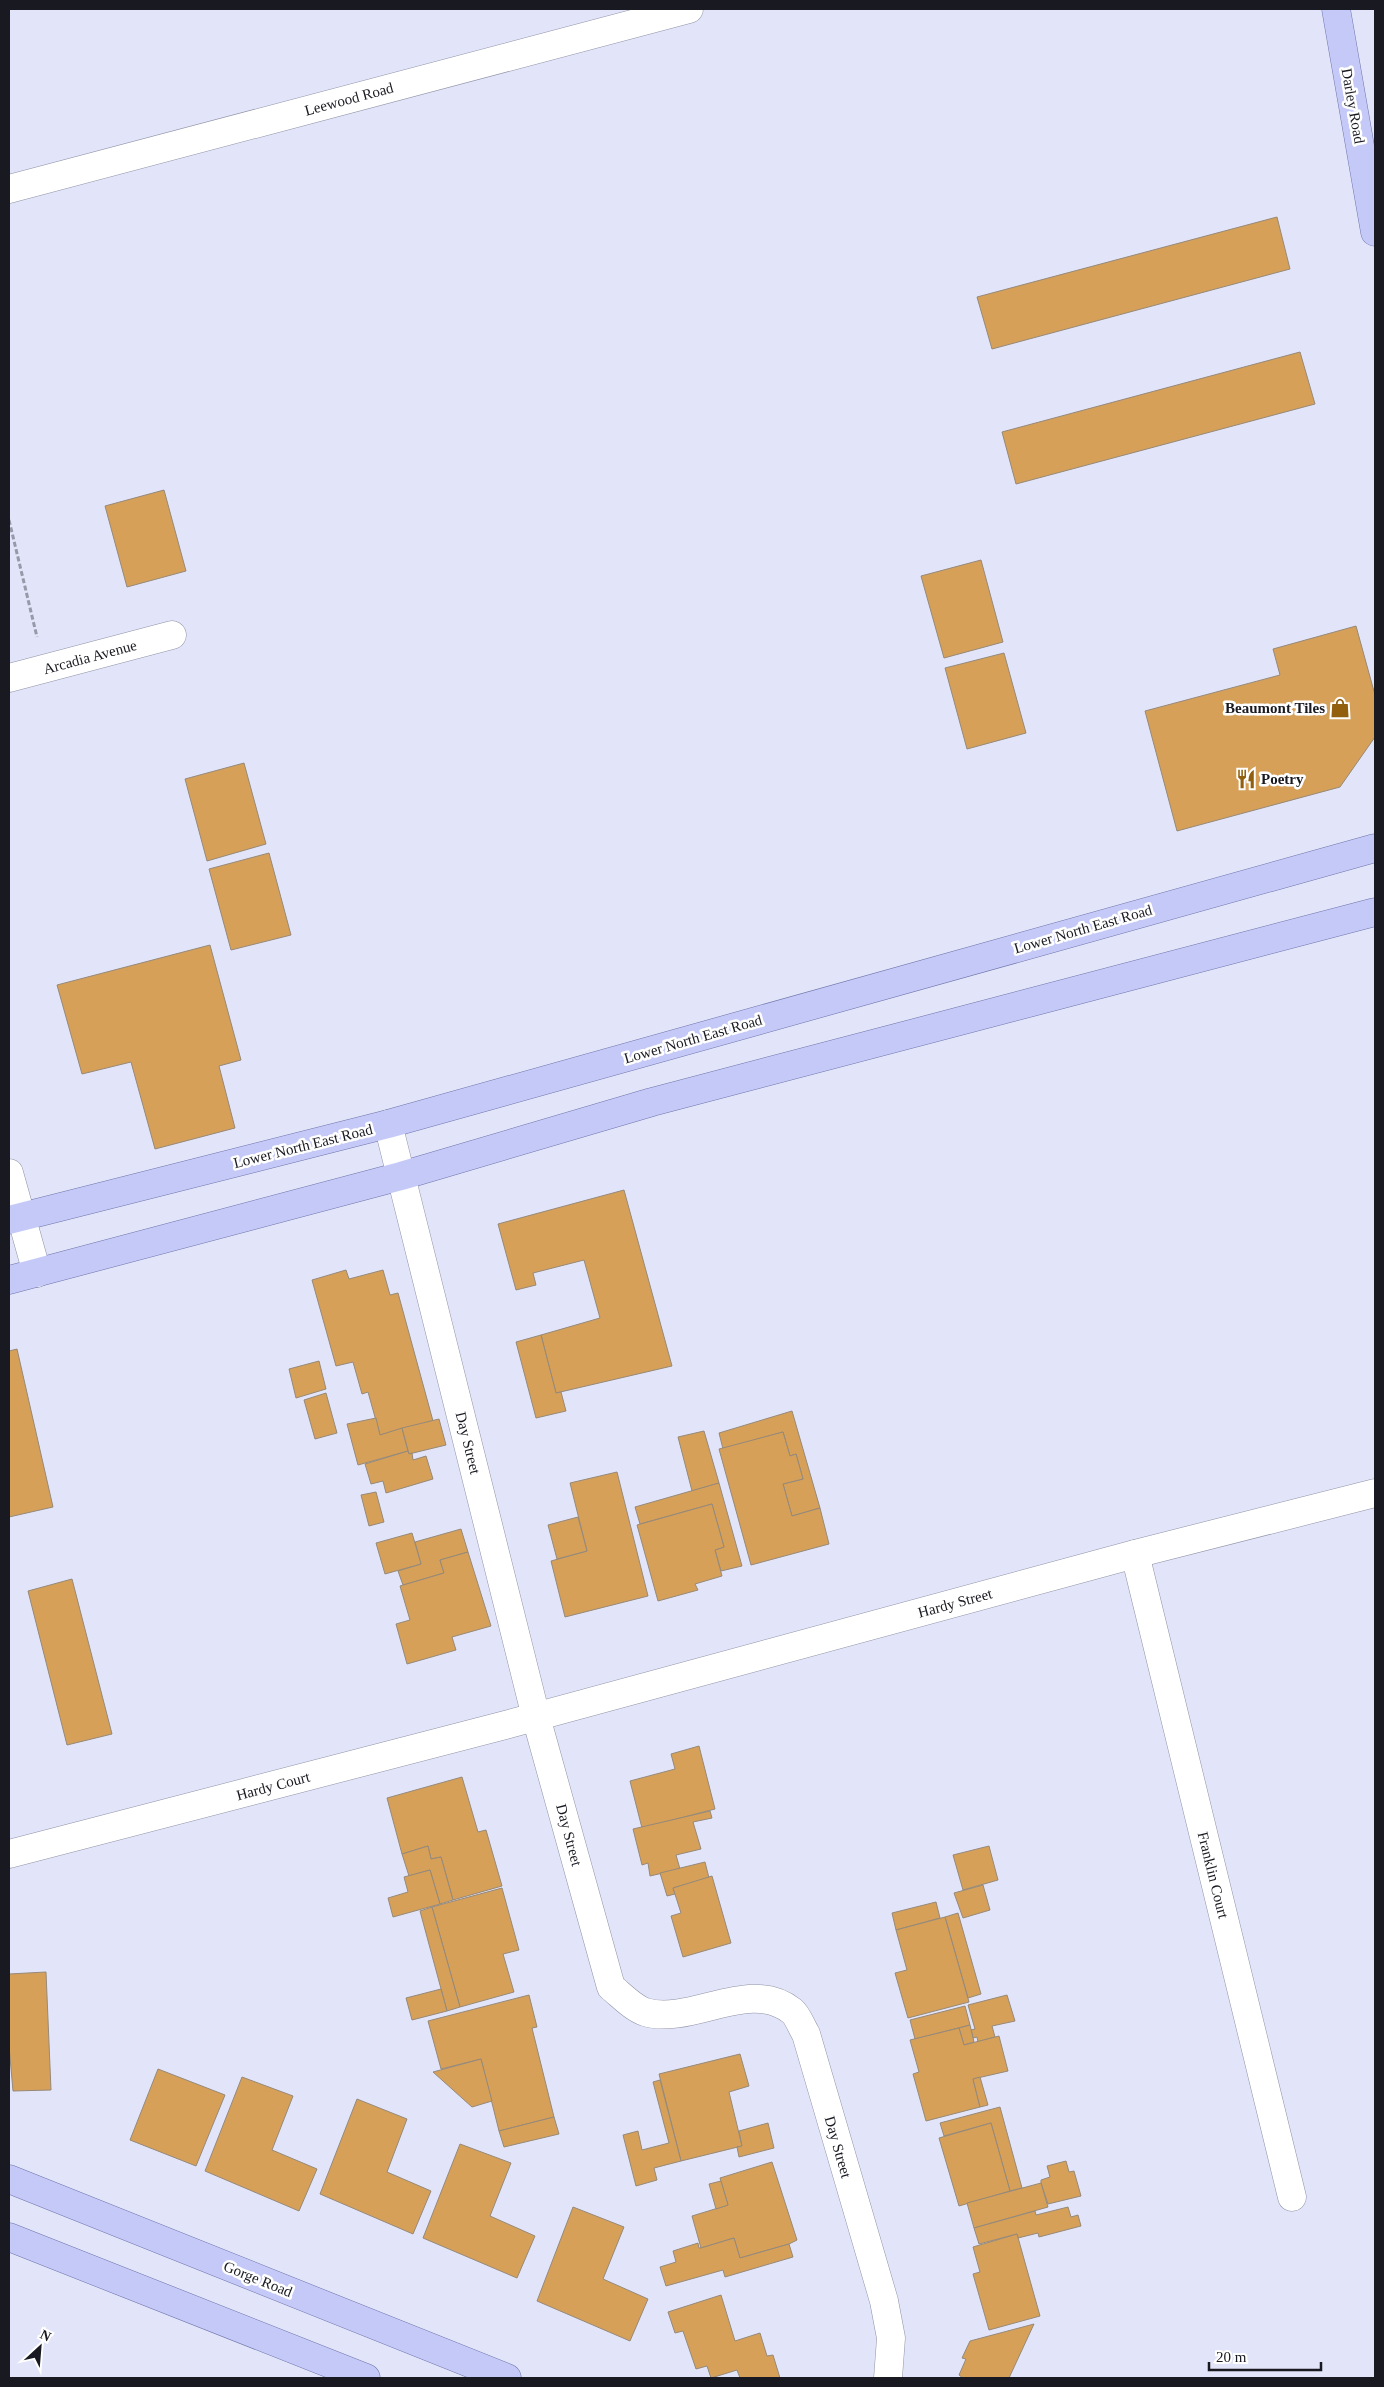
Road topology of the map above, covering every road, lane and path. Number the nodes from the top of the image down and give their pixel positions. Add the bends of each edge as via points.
1 (689, 9) edge
2 (1336, 9) edge
3 (9, 189) edge
4 (1375, 232) edge
5 (9, 520) edge
6 (172, 635) dead end
7 (44, 669) junction
8 (9, 678) edge
9 (1375, 828) edge
10 (1375, 848) edge
11 (1323, 862) junction
12 (1375, 912) edge
13 (1338, 922) junction
14 (1375, 926) edge
15 (388, 1124) junction
16 (9, 1173) edge
17 (402, 1176) junction
18 (15, 1218) edge
19 (37, 1273) junction
20 (9, 1280) edge
21 (1375, 1493) edge
22 (1135, 1554) junction
23 (536, 1717) junction
24 (9, 1854) edge
25 (9, 2179) edge
26 (1292, 2196) dead end
27 (9, 2237) edge
28 (366, 2378) edge
29 (507, 2378) edge
30 (888, 2378) edge

1 - 3 street, Leewood Road
2 - 4 main road, Darley Road
5 - 7 path
6 - 7 street, Arcadia Avenue
7 - 8 street, Arcadia Avenue
9 - 11 main road
10 - 11 main road, Lower North East Road
11 - 15 main road, Lower North East Road
12 - 13 main road
13 - 14 main road
13 - 17 main road via 652,1102
15 - 17 street, Day Street
15 - 18 main road, Lower North East Road
16 - 18 street
17 - 19 main road
17 - 23 street, Day Street
18 - 19 street
19 - 20 main road
21 - 22 street, Hardy Street
22 - 23 street, Hardy Street
22 - 26 street, Franklin Court
23 - 24 street, Hardy Court
23 - 30 street, Day Street via 611,1987 644,2011 658,2014 761,1999 793,2012 806,2034 884,2301 891,2338
25 - 29 main road, Gorge Road
27 - 28 main road

